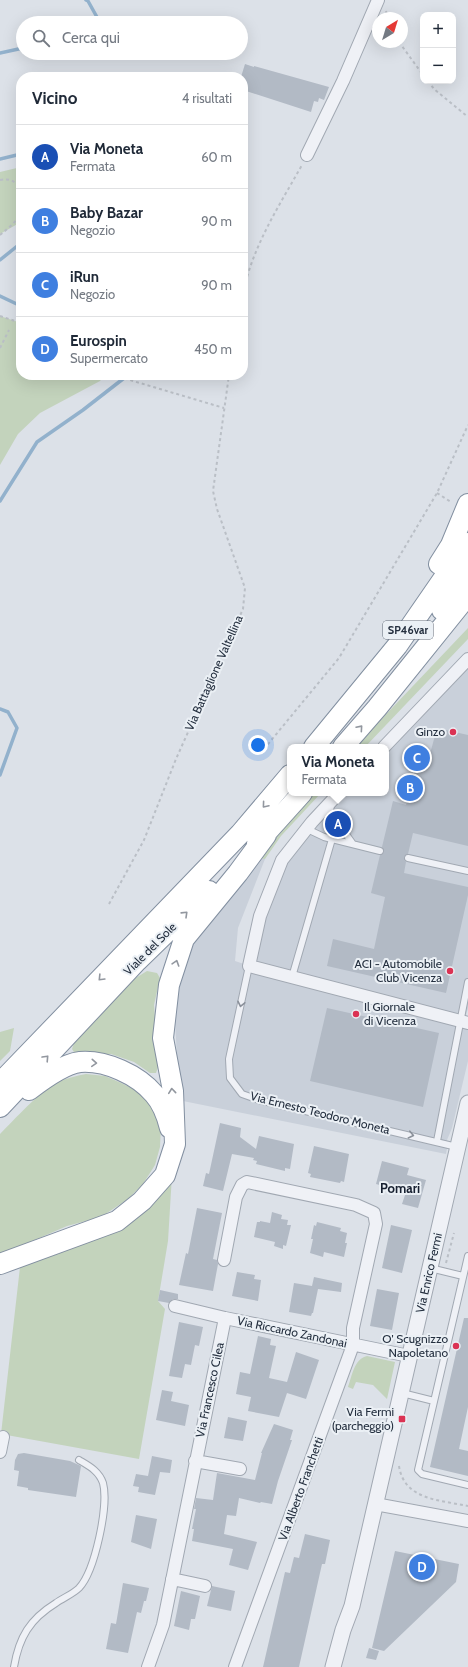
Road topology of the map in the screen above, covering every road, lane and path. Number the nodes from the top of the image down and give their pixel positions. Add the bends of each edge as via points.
1 (378, 0) edge
2 (404, 48) edge
3 (420, 70) edge
4 (430, 84) edge
5 (468, 117) edge
6 (307, 155) joint
7 (0, 180) edge
8 (16, 182) edge
9 (16, 220) edge
10 (0, 235) edge
11 (248, 270) edge
12 (0, 316) edge
13 (16, 321) edge
14 (9, 330) dead end
15 (0, 348) edge
16 (130, 380) edge
17 (228, 380) edge
18 (224, 408) junction
19 (468, 425) edge
20 (437, 493) junction
21 (461, 503) edge
22 (468, 543) edge
23 (468, 569) edge
24 (468, 595) edge
25 (468, 659) edge
26 (377, 708) junction
27 (342, 714) junction
28 (317, 744) edge
29 (346, 744) edge
30 (387, 744) edge
31 (264, 749) dead end
32 (287, 779) edge
33 (299, 796) edge
34 (335, 797) edge
35 (307, 828) junction
36 (266, 835) junction
37 (332, 839) junction
38 (353, 844) junction
39 (380, 851) dead end
40 (408, 858) dead end
41 (468, 871) edge
42 (109, 904) dead end
43 (249, 966) junction
44 (292, 977) junction
45 (468, 982) edge
46 (464, 1022) edge
47 (0, 1083) edge
48 (468, 1103) edge
49 (0, 1107) edge
50 (0, 1112) edge
51 (437, 1141) junction
52 (175, 1144) junction
53 (458, 1147) junction
54 (454, 1233) dead end
55 (468, 1256) edge
56 (224, 1260) dead end
57 (0, 1264) edge
58 (430, 1268) junction
59 (444, 1272) junction
60 (463, 1276) junction
61 (175, 1306) dead end
62 (225, 1318) junction
63 (353, 1345) junction
64 (409, 1356) junction
65 (400, 1392) junction
66 (434, 1401) junction
67 (3, 1437) dead end
68 (0, 1452) edge
69 (79, 1460) dead end
70 (195, 1461) junction
71 (399, 1465) dead end
72 (240, 1469) dead end
73 (468, 1485) edge
74 (375, 1504) junction
75 (468, 1506) edge
76 (468, 1521) edge
77 (172, 1579) junction
78 (205, 1586) dead end
79 (352, 1606) junction
80 (14, 1667) edge
81 (148, 1667) edge
82 (235, 1667) edge
83 (332, 1667) edge
84 (343, 1667) edge

1 - 6 street
2 - 3 path
4 - 5 path
6 - 11 path
7 - 8 path via 7,178
9 - 10 path
12 - 13 path
14 - 15 path
16 - 18 path
17 - 18 path, Via Battaglione Valtellina
18 - 42 path, Via Battaglione Valtellina via 213,491 217,510 245,588 244,609 176,759 144,840
19 - 20 path
20 - 21 path
20 - 31 path via 339,658
21 - 27 highway via 451,545
22 - 27 highway, SP46var via 397,646
23 - 26 highway, SP46var
24 - 26 highway
25 - 30 street
29 -> 26 highway
27 - 28 highway
32 -> 47 highway, Viale del Sole via 240,834
33 - 36 highway, Viale del Sole
34 - 35 street, Via Ernesto Teodoro Moneta
34 - 38 lane via 330,812
35 - 37 lane
35 - 43 street, Via Ernesto Teodoro Moneta via 282,860 260,916
49 -> 36 highway, Viale del Sole via 137,961
52 -> 36 highway via 173,1091 163,1038 169,985 184,939
37 - 38 lane
37 - 44 lane
38 - 39 lane
40 - 41 lane
43 - 44 street
43 -> 51 lane, Via Ernesto Teodoro Moneta via 229,1059 230,1078 242,1094
44 - 46 street
45 - 46 lane
46 - 51 lane
48 - 53 street, Via Enrico Fermi
50 -> 52 highway via 51,1073 79,1062 108,1064 131,1075 154,1094 166,1112
51 - 53 lane, Via Ernesto Teodoro Moneta
52 - 57 highway via 165,1175 142,1201 117,1220
53 - 58 street, Via Enrico Fermi
54 - 59 path
55 - 60 lane
56 - 63 street, Via Alberto Franchetti via 236,1197 242,1185 247,1182 356,1205 374,1213 376,1224 352,1328
58 - 59 lane
58 - 64 street, Via Enrico Fermi
59 - 60 lane
60 - 66 lane
61 - 62 street, Via Riccardo Zandonai
62 - 63 street, Via Riccardo Zandonai
62 - 70 street, Via Francesco Cilea
63 - 64 street, Via Riccardo Zandonai
63 - 82 street, Via Alberto Franchetti
64 - 65 street, Via Enrico Fermi
65 - 66 lane
65 - 74 street, Via Enrico Fermi
66 - 73 lane via 418,1470 422,1474
67 - 68 street
69 - 80 lane via 98,1473 103,1482 105,1499 100,1536 85,1580 78,1589 41,1612 32,1621 20,1643
70 - 72 street
70 - 77 street, Via Francesco Cilea
71 - 75 path via 400,1476 408,1487 420,1496
74 - 76 street
74 - 79 street, Via Enrico Fermi
77 - 78 street
77 - 81 street, Via Francesco Cilea via 163,1625
79 - 83 street, Via Enrico Fermi via 342,1630
79 - 84 street, Via Enrico Fermi via 353,1624

